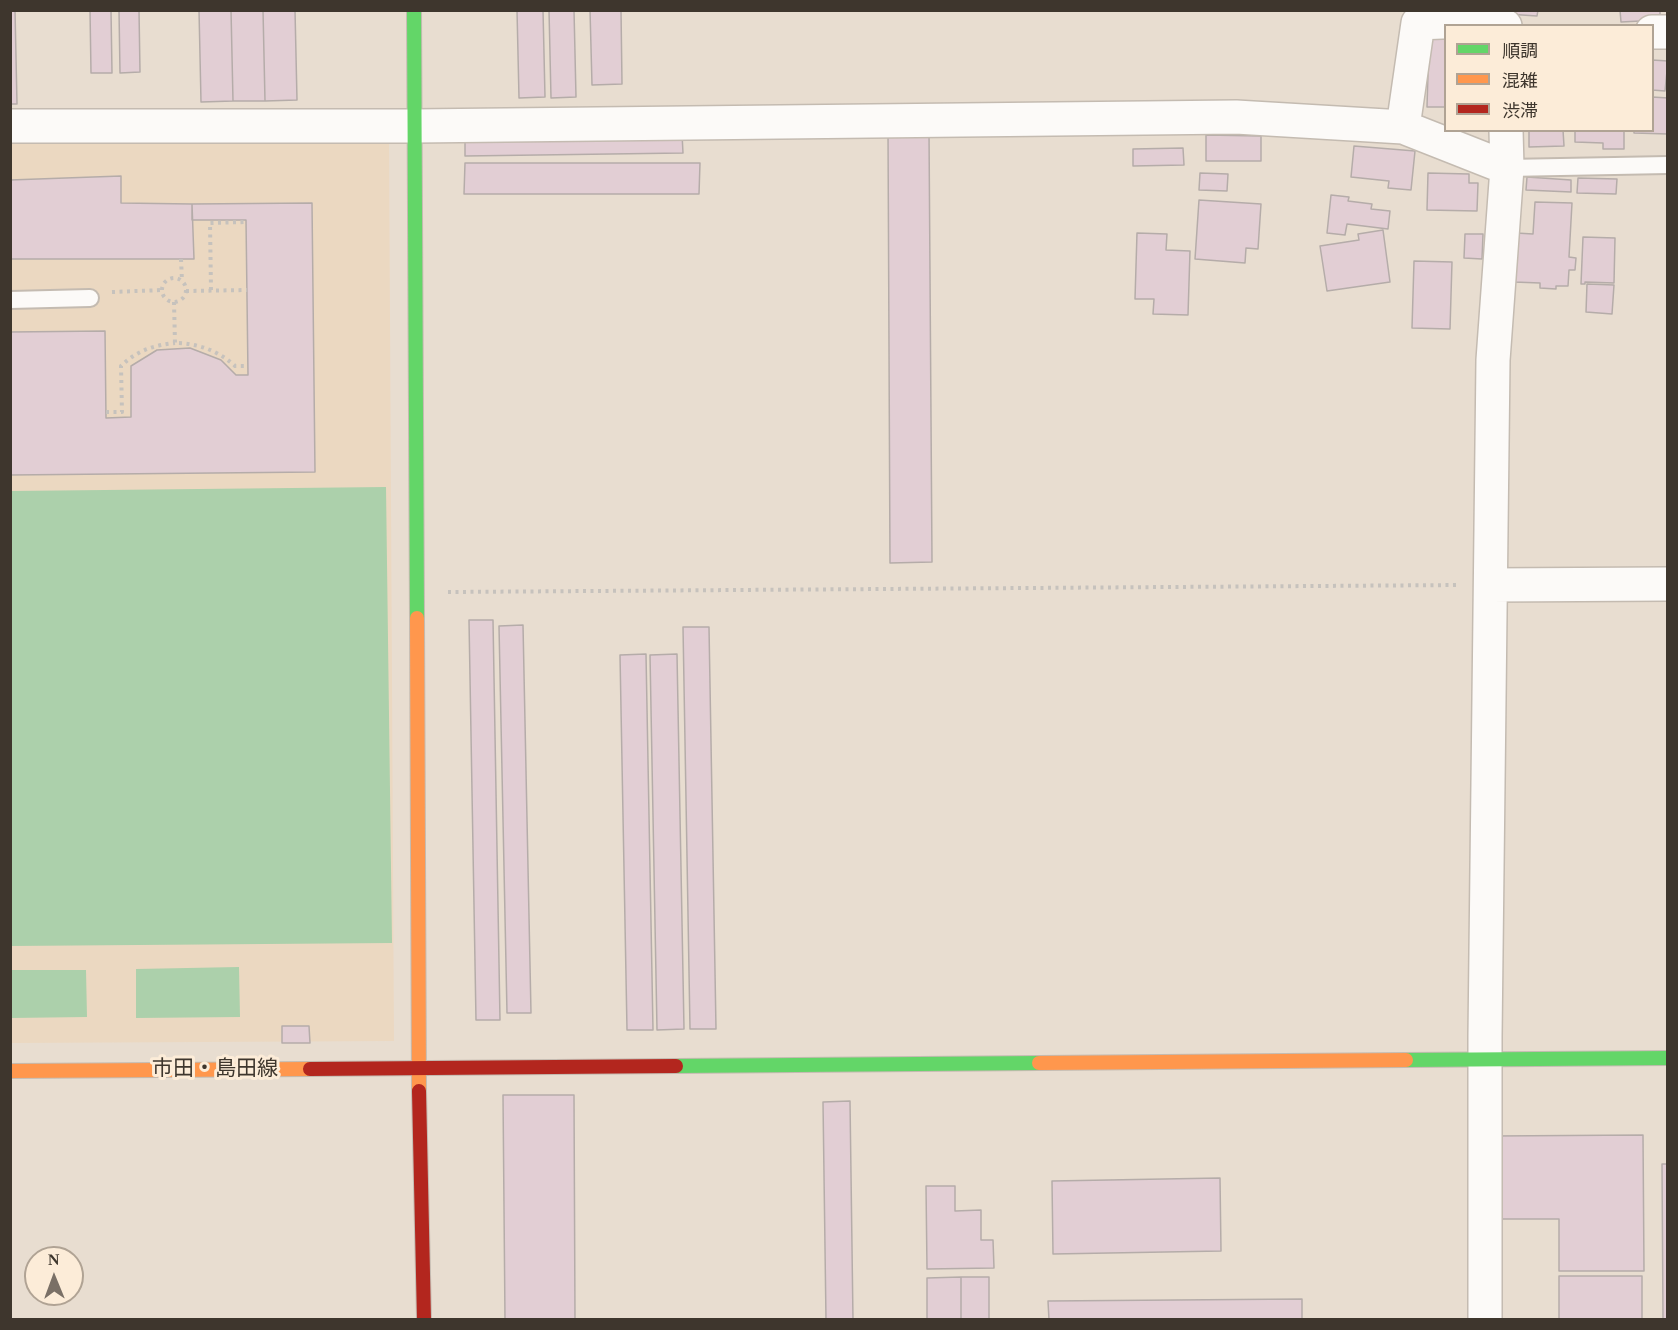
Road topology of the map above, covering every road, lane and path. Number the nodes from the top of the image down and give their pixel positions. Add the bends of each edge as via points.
1 (414, 10) edge
2 (1497, 21) edge
3 (10, 126) edge
4 (415, 126) junction
5 (1403, 127) junction
6 (1506, 132) edge
7 (1668, 165) edge
8 (1507, 168) junction
9 (246, 222) dead end
10 (181, 259) dead end
11 (182, 280) junction
12 (162, 290) junction
13 (211, 290) junction
14 (247, 290) dead end
15 (186, 291) junction
16 (90, 298) joint
17 (10, 300) edge
18 (174, 302) junction
19 (175, 343) junction
20 (248, 366) dead end
21 (105, 412) dead end
22 (1668, 584) edge
23 (1491, 585) junction
24 (417, 592) junction
25 (1668, 1058) edge
26 (1485, 1060) junction
27 (419, 1068) junction
28 (10, 1071) edge
29 (424, 1320) edge
30 (1485, 1320) edge

1 - 4 street
2 - 5 street via 1418,23
3 - 4 street
4 - 5 street via 1236,117
4 - 24 street
5 - 8 street
6 - 8 street
7 - 8 lane
8 - 23 street via 1492,360
9 - 13 path via 210,223
10 - 11 path
11 - 12 path via 169,279
11 - 15 path
12 - 16 path via 95,292
12 - 18 path via 165,299
13 - 14 path
13 - 15 path
15 - 18 path via 183,299
16 - 17 lane
18 - 19 path
19 - 20 path via 194,344 236,366
19 - 21 path via 153,346 121,366 122,412
22 - 23 street
23 - 24 path
23 - 26 street
24 - 27 street
25 - 26 street, 市田・島田線
26 - 27 street, 市田・島田線
26 - 30 street
27 - 28 street, 市田・島田線
27 - 29 street

